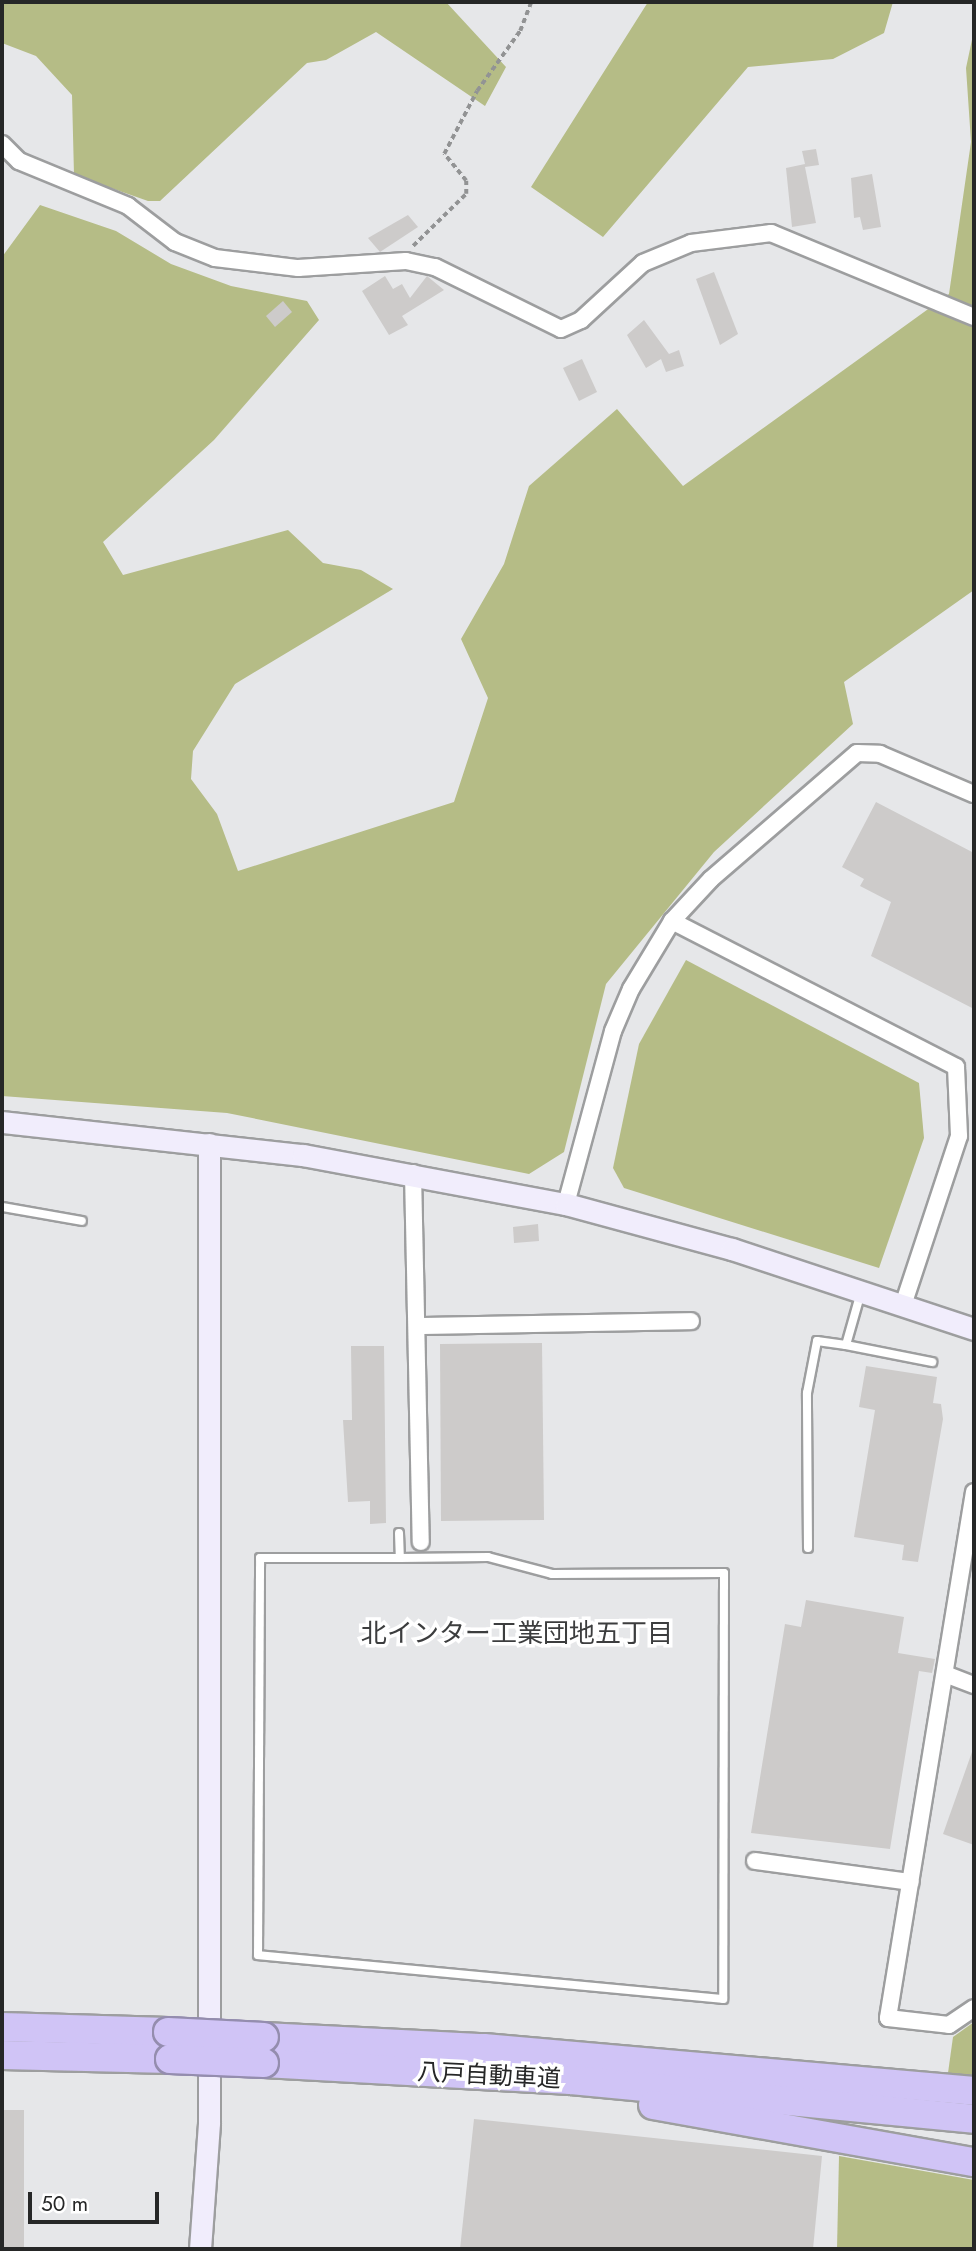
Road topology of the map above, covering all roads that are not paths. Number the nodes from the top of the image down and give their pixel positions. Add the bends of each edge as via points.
1 (2, 144) edge
2 (974, 317) edge
3 (974, 794) edge
4 (672, 921) junction
5 (2, 1122) edge
6 (209, 1144) junction
7 (413, 1172) junction
8 (566, 1204) junction
9 (2, 1207) edge
10 (82, 1222) dead end
11 (861, 1292) junction
12 (903, 1305) junction
13 (691, 1321) dead end
14 (417, 1326) junction
15 (974, 1329) edge
16 (846, 1345) junction
17 (932, 1363) dead end
18 (974, 1492) edge
19 (399, 1533) dead end
20 (421, 1542) dead end
21 (808, 1548) dead end
22 (400, 1558) junction
23 (946, 1674) junction
24 (974, 1685) edge
25 (755, 1861) dead end
26 (911, 1882) junction
27 (974, 2008) edge
28 (2, 2027) edge
29 (169, 2045) junction
30 (264, 2050) junction
31 (2, 2055) edge
32 (309, 2066) junction
33 (974, 2091) edge
34 (974, 2119) edge
35 (974, 2162) edge
36 (200, 2249) edge

1 - 2 street via 19,161 128,206 175,242 215,258 298,268 406,261 435,268 561,329 581,320 643,263 691,243 771,233
3 - 4 street via 880,754 857,753 711,878
4 - 8 street via 612,1031
4 - 12 street via 956,1067 960,1136
5 - 6 street
6 - 7 street
6 - 36 street via 209,2109
7 - 8 street
7 - 14 street
8 - 11 street
9 - 10 lane
11 - 12 street
11 - 16 lane
12 - 15 street
13 - 14 street
14 - 20 street
16 - 17 lane
16 - 21 lane via 817,1341 812,1367
18 - 23 street
19 - 22 lane
22 - 22 lane via 260,1559 258,1955 723,1999 724,1573 552,1574 488,1557
23 - 24 street
23 - 26 street
25 - 26 street
26 - 27 street via 888,2018 948,2025
28 - 29 highway, 八戸自動車道
29 - 30 highway, 八戸自動車道, bridge
29 - 31 highway, 八戸自動車道
30 - 32 highway, 八戸自動車道
30 - 33 highway, 八戸自動車道 via 484,2048
32 - 34 highway, 八戸自動車道 via 571,2080
32 - 35 highway via 453,2088 591,2096 729,2116

